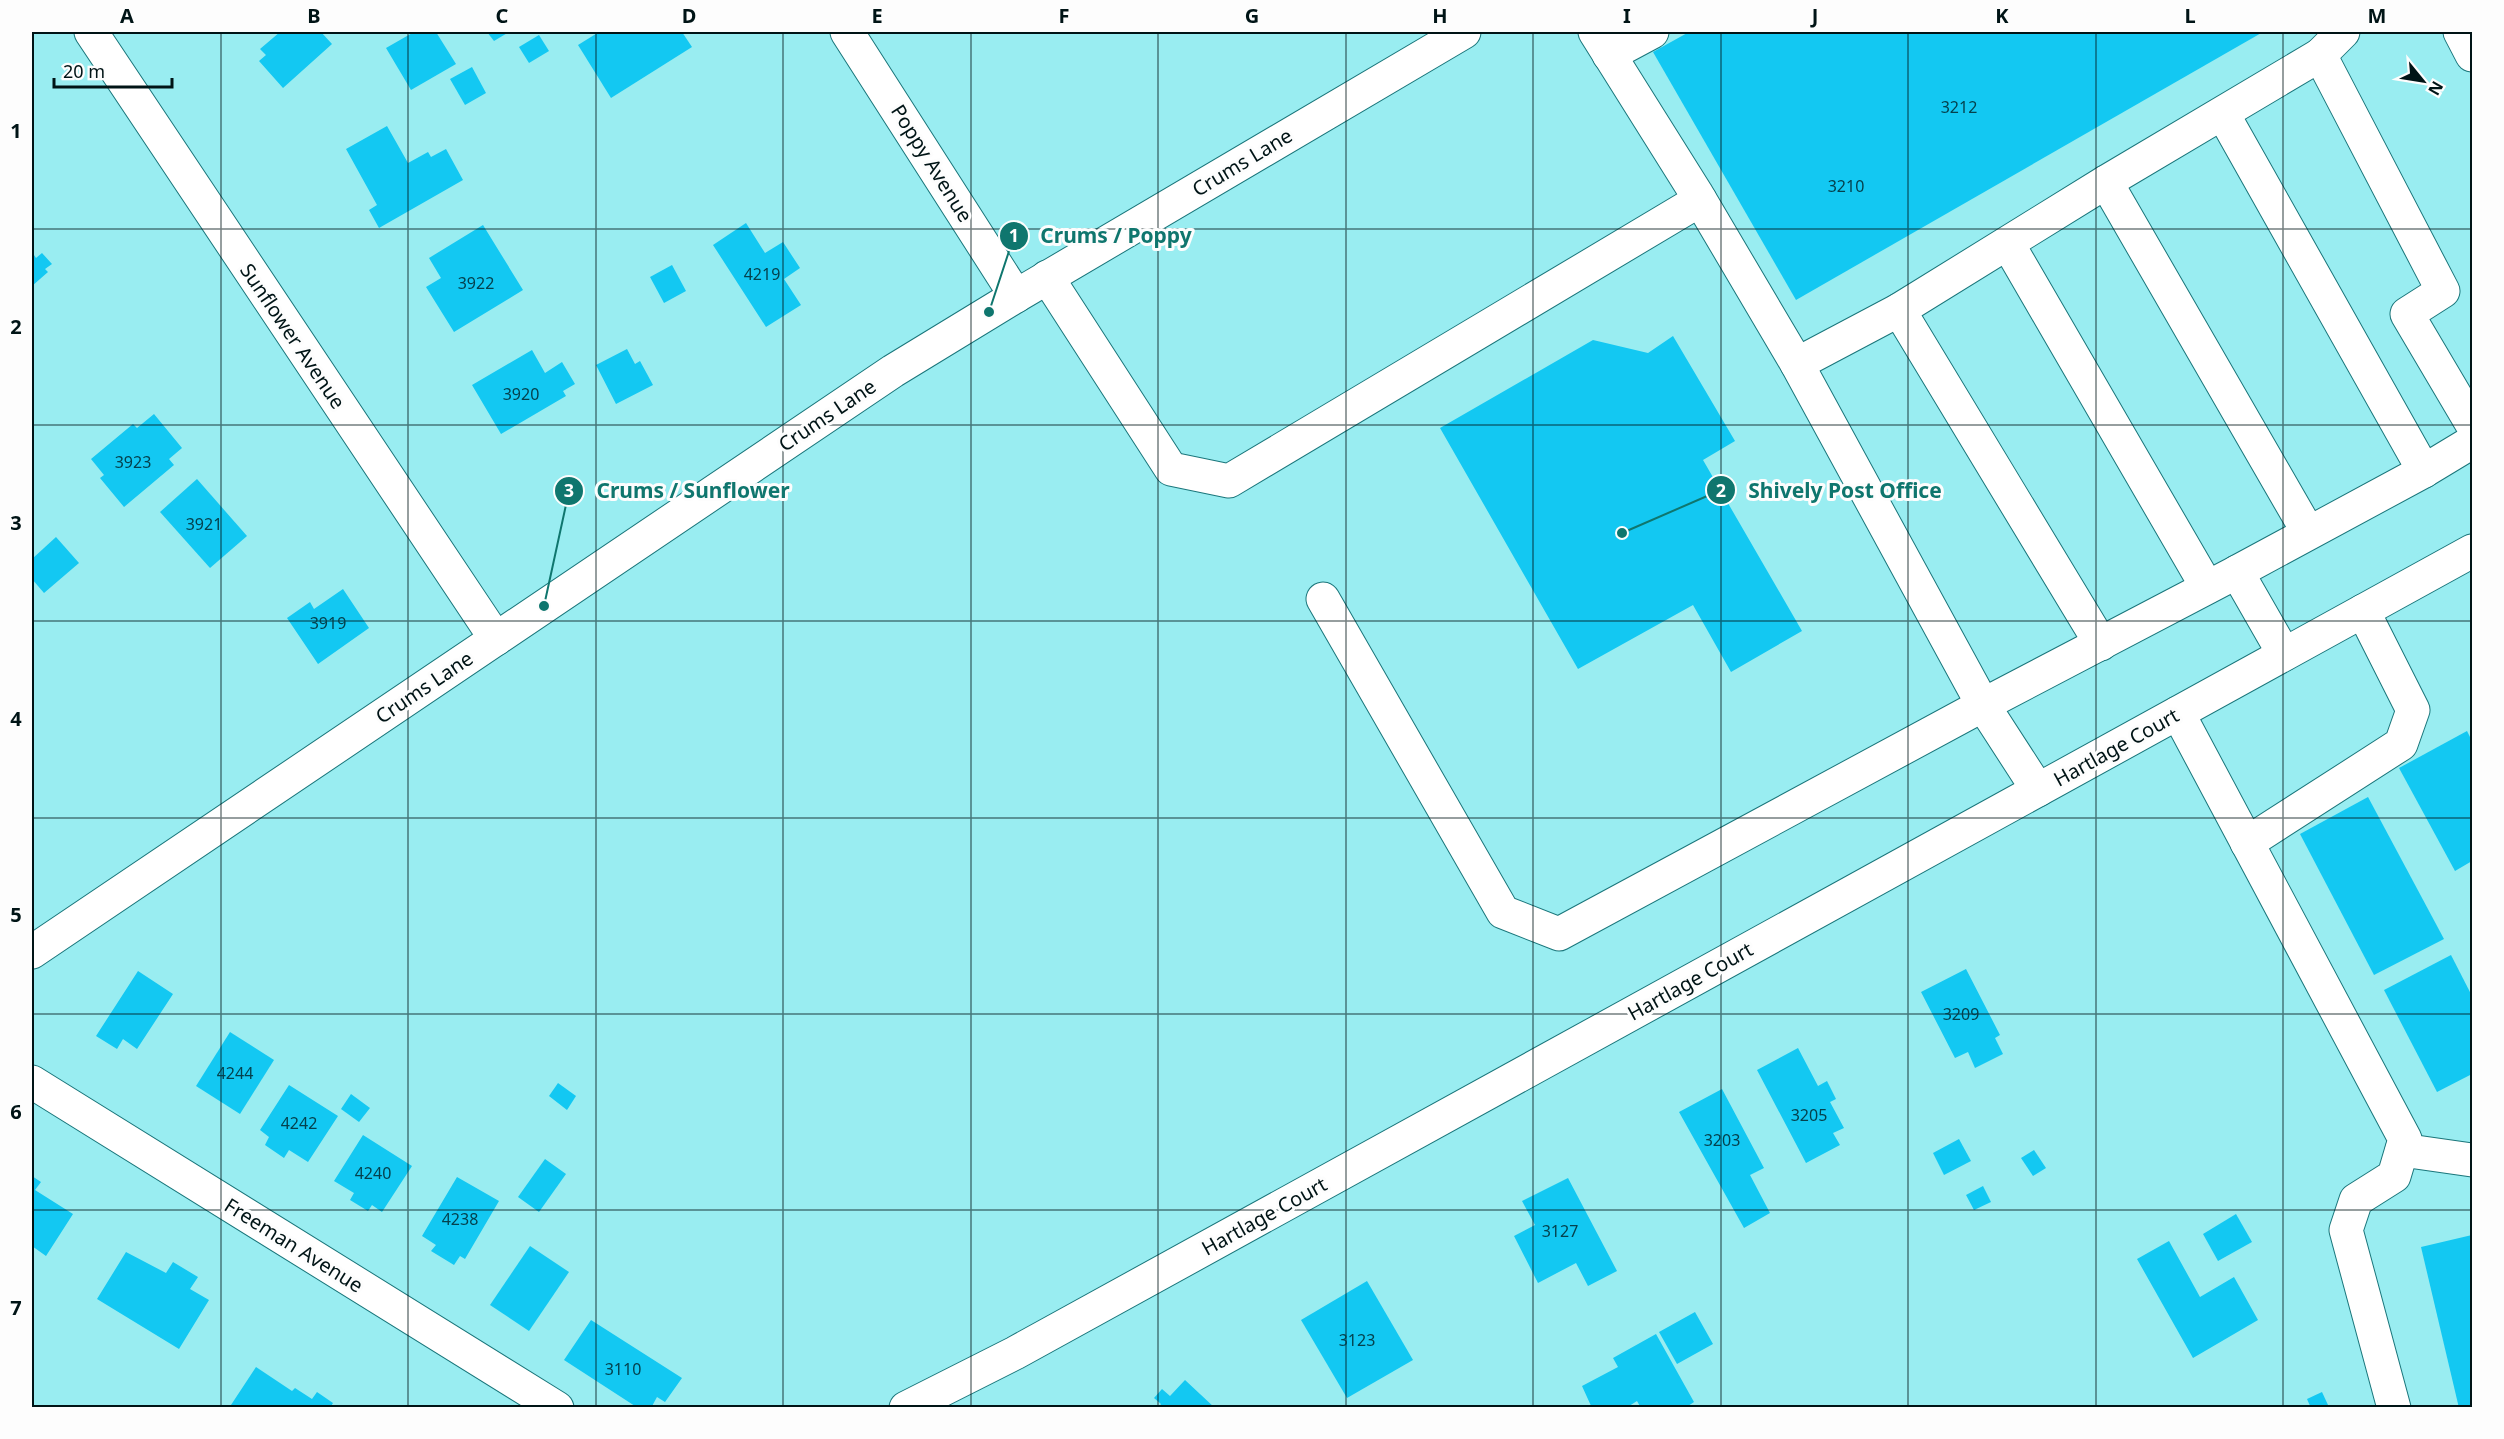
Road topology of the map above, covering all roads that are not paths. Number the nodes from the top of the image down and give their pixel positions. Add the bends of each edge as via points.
1 (91, 32) edge
2 (847, 32) edge
3 (1464, 32) edge
4 (1652, 32) edge
5 (2343, 32) edge
6 (2460, 32) edge
7 (1602, 43) edge
8 (2320, 55) junction
9 (2472, 55) edge
10 (2223, 114) junction
11 (2106, 182) junction
12 (1700, 200) junction
13 (2008, 244) junction
14 (1047, 277) junction
15 (1016, 296) junction
16 (1899, 310) junction
17 (1797, 364) junction
18 (2472, 424) edge
19 (2472, 442) edge
20 (2424, 471) junction
21 (2308, 532) junction
22 (2472, 551) edge
23 (2237, 572) junction
24 (2207, 587) junction
25 (1323, 599) dead end
26 (2363, 611) junction
27 (496, 639) junction
28 (2101, 644) junction
29 (2284, 654) junction
30 (1983, 705) junction
31 (2178, 713) junction
32 (2038, 790) junction
33 (2247, 843) junction
34 (32, 952) edge
35 (32, 1082) edge
36 (2402, 1150) junction
37 (2472, 1160) edge
38 (557, 1407) edge
39 (906, 1407) edge
40 (2394, 1407) edge

1 - 27 street, Sunflower Avenue
2 - 15 street, Poppy Avenue
3 - 14 street, Crums Lane
4 - 7 street
5 - 8 street
6 - 9 street
7 - 12 street
8 - 10 street
8 - 18 street via 2443,291 2407,314
10 - 11 street
10 - 20 street
11 - 13 street
11 - 21 street
12 - 14 street via 1230,481 1172,469
12 - 17 street
13 - 16 street
13 - 24 street
14 - 15 street, Crums Lane
15 - 27 street, Crums Lane via 893,371
16 - 17 street
16 - 28 street
17 - 30 street
19 - 20 street
20 - 21 street
21 - 23 street
22 - 26 street, Hartlage Court
23 - 24 street
23 - 29 street
24 - 28 street
25 - 30 street via 1503,912 1559,934
26 - 29 street, Hartlage Court
26 - 33 street via 2414,710 2401,744
27 - 34 street, Crums Lane
28 - 30 street
29 - 31 street, Hartlage Court
30 - 32 street
31 - 32 street, Hartlage Court
31 - 33 street
32 - 39 street, Hartlage Court via 1015,1353
33 - 36 street via 2405,1139
35 - 38 street, Freeman Avenue
36 - 37 street
36 - 40 street via 2394,1176 2356,1200 2346,1230

